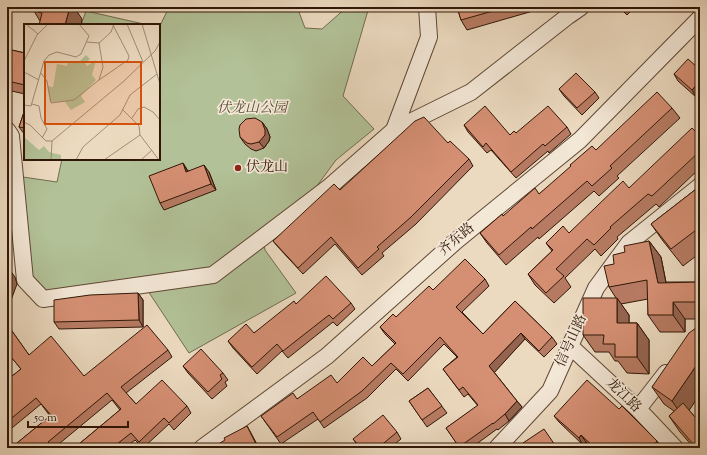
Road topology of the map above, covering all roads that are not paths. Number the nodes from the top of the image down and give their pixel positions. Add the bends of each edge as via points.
1 (427, 7) edge
2 (581, 7) edge
3 (700, 18) edge
4 (7, 130) edge
5 (394, 130) junction
6 (700, 186) edge
7 (569, 345) junction
8 (674, 362) edge
9 (638, 409) junction
10 (202, 448) edge
11 (497, 448) edge
12 (675, 448) edge

1 - 5 street via 429,37
2 - 5 street via 471,92
3 - 10 street, 齐东路 via 580,140 456,241 327,356
4 - 5 street via 11,136 25,280 43,299 213,276 328,188
6 - 7 street, 信号山路 via 629,243 596,288
7 - 9 street, 龙江路
7 - 11 street, 信号山路 via 550,391
8 - 9 street
9 - 12 street, 龙江路

